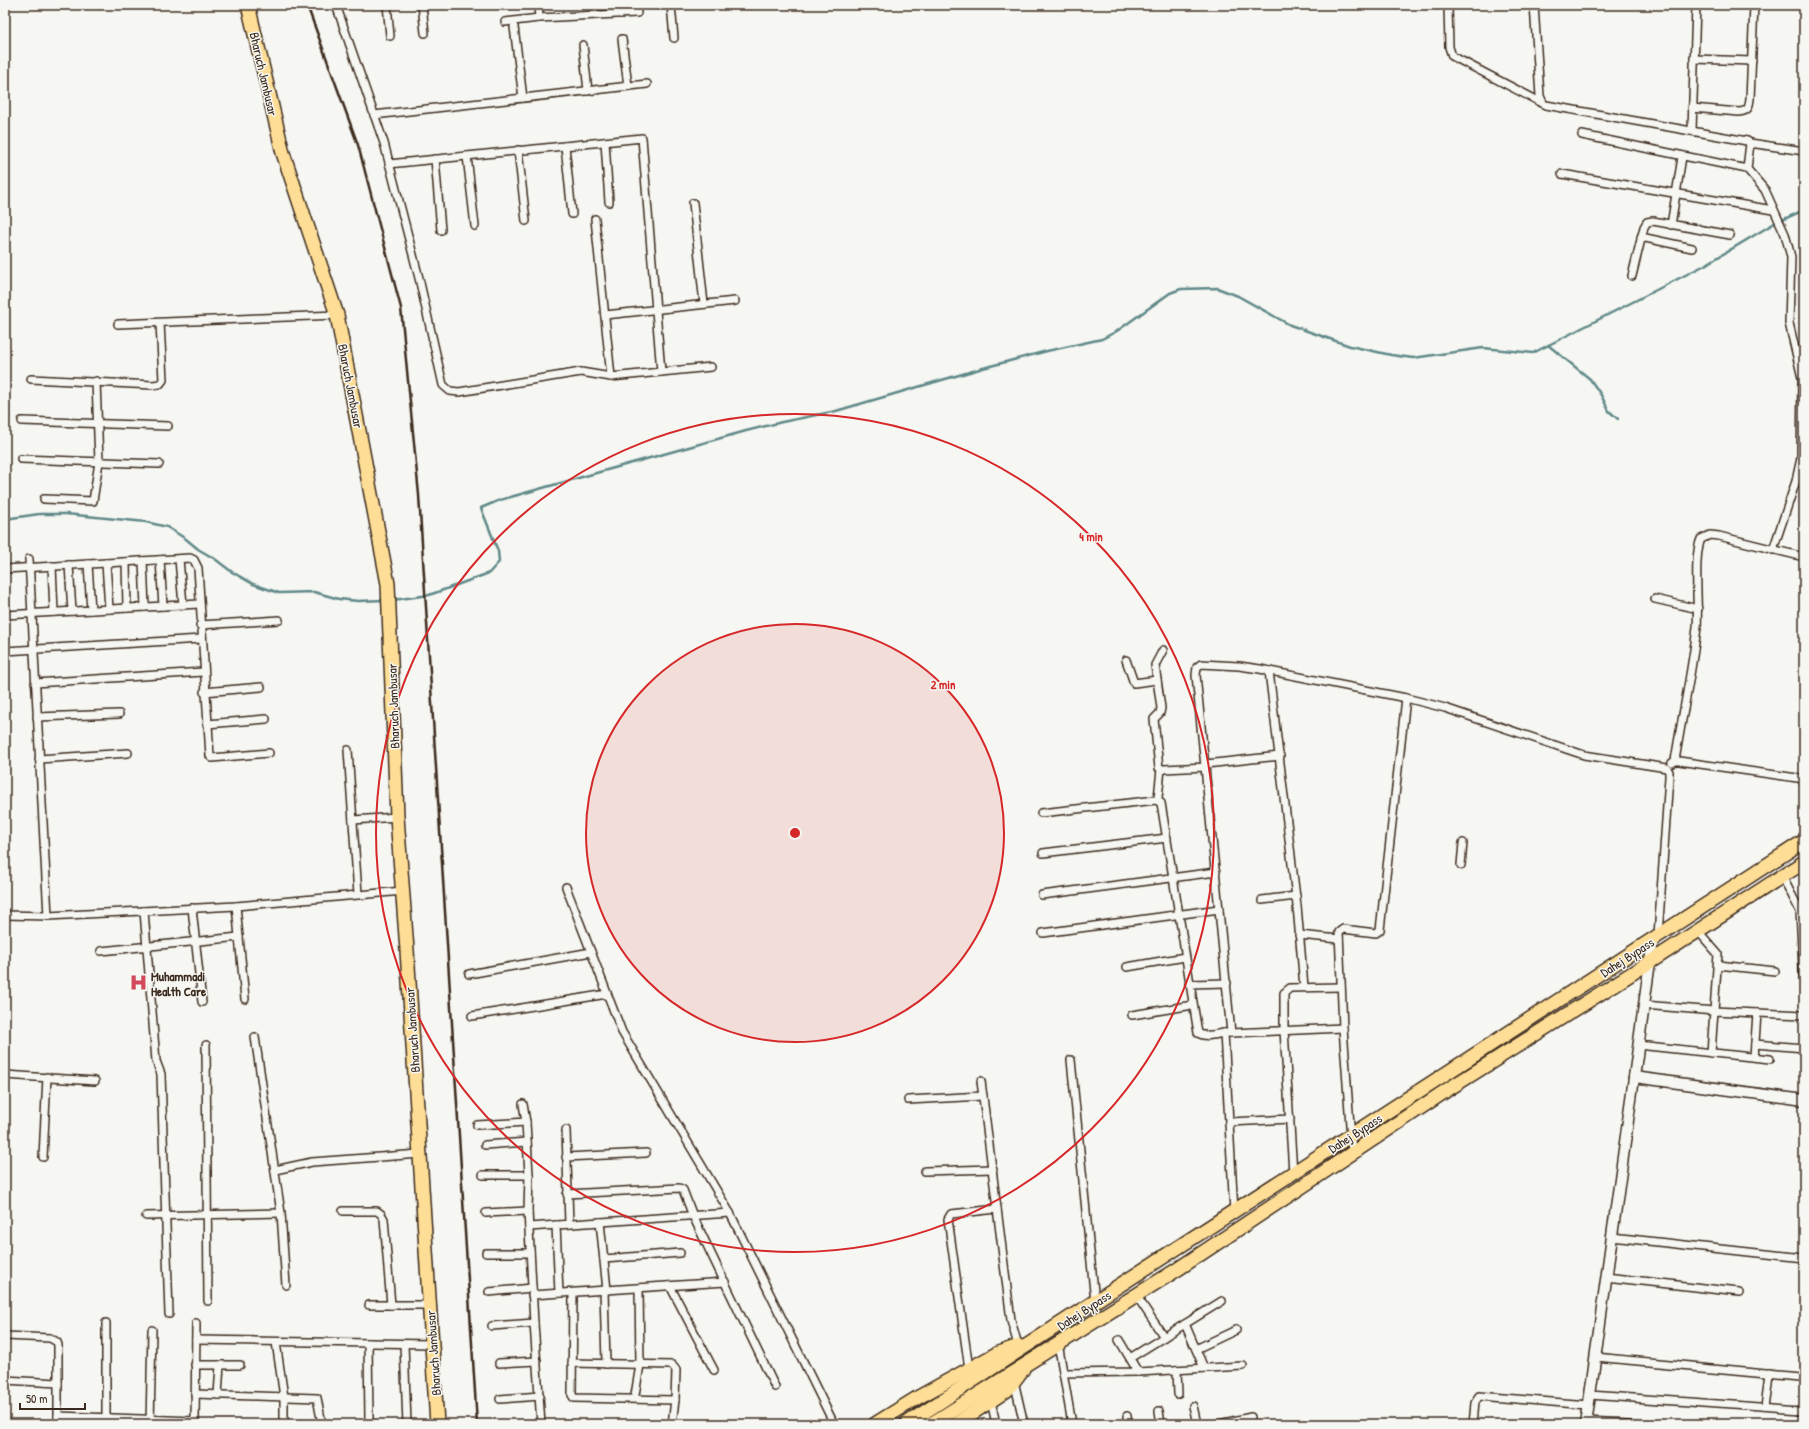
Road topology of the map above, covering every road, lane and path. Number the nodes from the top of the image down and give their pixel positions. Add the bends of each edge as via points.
1 (248, 5) edge
2 (336, 5) edge
3 (387, 5) edge
4 (422, 5) edge
5 (538, 5) edge
6 (626, 5) edge
7 (636, 5) edge
8 (671, 5) edge
9 (1448, 5) edge
10 (1534, 5) edge
11 (1696, 5) edge
12 (1754, 5) edge
13 (621, 14) junction
14 (539, 18) junction
15 (504, 22) dead end
16 (514, 27) dead end
17 (425, 33) dead end
18 (390, 36) dead end
19 (674, 38) dead end
20 (622, 39) dead end
21 (583, 44) dead end
22 (1694, 59) junction
23 (1752, 61) junction
24 (647, 84) dead end
25 (628, 86) junction
26 (588, 91) junction
27 (523, 98) junction
28 (1543, 103) junction
29 (1692, 108) junction
30 (374, 115) junction
31 (1692, 131) junction
32 (1582, 135) dead end
33 (605, 142) junction
34 (1750, 143) junction
35 (565, 146) junction
36 (518, 150) junction
37 (1804, 151) edge
38 (467, 156) junction
39 (1682, 157) junction
40 (434, 159) junction
41 (389, 164) junction
42 (1747, 169) junction
43 (1562, 174) dead end
44 (1676, 193) junction
45 (609, 202) dead end
46 (693, 203) dead end
47 (1773, 211) junction
48 (572, 214) dead end
49 (595, 219) dead end
50 (526, 220) dead end
51 (1671, 225) junction
52 (475, 226) dead end
53 (441, 230) dead end
54 (1730, 235) dead end
55 (1641, 238) junction
56 (1692, 248) dead end
57 (1632, 276) dead end
58 (735, 300) dead end
59 (704, 304) junction
60 (655, 310) junction
61 (337, 315) junction
62 (605, 315) junction
63 (160, 323) junction
64 (118, 324) dead end
65 (711, 367) dead end
66 (661, 372) junction
67 (1802, 373) edge
68 (612, 377) junction
69 (31, 379) dead end
70 (96, 381) junction
71 (22, 420) dead end
72 (98, 423) junction
73 (168, 426) dead end
74 (1803, 440) edge
75 (21, 459) dead end
76 (99, 462) junction
77 (159, 464) dead end
78 (44, 499) dead end
79 (1773, 550) junction
80 (1804, 557) edge
81 (29, 559) dead end
82 (179, 559) junction
83 (160, 560) junction
84 (143, 561) junction
85 (126, 562) junction
86 (106, 563) junction
87 (88, 564) junction
88 (69, 565) junction
89 (52, 566) junction
90 (29, 568) junction
91 (5, 569) edge
92 (1655, 598) dead end
93 (199, 604) junction
94 (182, 605) junction
95 (163, 606) junction
96 (145, 607) junction
97 (127, 608) junction
98 (109, 609) junction
99 (1698, 609) junction
100 (91, 610) junction
101 (72, 611) junction
102 (54, 612) junction
103 (32, 614) junction
104 (5, 616) edge
105 (279, 620) dead end
106 (200, 625) junction
107 (201, 639) junction
108 (33, 649) junction
109 (1163, 650) dead end
110 (5, 651) edge
111 (1126, 660) dead end
112 (1269, 671) junction
113 (203, 672) junction
114 (1157, 680) junction
115 (35, 683) junction
116 (261, 687) dead end
117 (204, 692) junction
118 (1406, 698) junction
119 (119, 714) dead end
120 (37, 717) junction
121 (266, 719) dead end
122 (207, 724) junction
123 (348, 750) dead end
124 (269, 753) dead end
125 (128, 754) dead end
126 (1280, 756) junction
127 (39, 759) junction
128 (1676, 761) junction
129 (1206, 765) junction
130 (1667, 768) junction
131 (1161, 770) junction
132 (1804, 779) edge
133 (1159, 801) junction
134 (1041, 813) dead end
135 (397, 817) junction
136 (353, 820) junction
137 (1167, 838) junction
138 (1804, 841) edge
139 (1463, 843) dead end
140 (1043, 853) dead end
141 (1804, 862) edge
142 (1461, 865) dead end
143 (1216, 872) junction
144 (1782, 876) junction
145 (1173, 878) junction
146 (566, 887) dead end
147 (403, 891) junction
148 (358, 894) junction
149 (1042, 895) dead end
150 (1296, 896) junction
151 (1262, 900) dead end
152 (236, 906) junction
153 (192, 908) junction
154 (1220, 909) junction
155 (144, 910) junction
156 (5, 914) edge
157 (1178, 915) junction
158 (48, 916) junction
159 (1802, 920) edge
160 (1698, 931) junction
161 (1043, 933) dead end
162 (1299, 935) junction
163 (239, 937) junction
164 (1656, 938) junction
165 (1339, 939) junction
166 (196, 941) junction
167 (147, 945) junction
168 (101, 951) dead end
169 (591, 952) junction
170 (1185, 957) junction
171 (1650, 962) junction
172 (1718, 964) junction
173 (1127, 967) dead end
174 (1775, 971) dead end
175 (469, 974) dead end
176 (1226, 983) junction
177 (1189, 984) junction
178 (1804, 986) edge
179 (1304, 987) junction
180 (1341, 987) junction
181 (607, 994) junction
182 (245, 999) dead end
183 (202, 1002) dead end
184 (1193, 1005) junction
185 (1644, 1005) junction
186 (1714, 1011) junction
187 (1757, 1013) junction
188 (1132, 1015) dead end
189 (1804, 1015) edge
190 (472, 1016) dead end
191 (1343, 1028) junction
192 (1284, 1030) junction
193 (1228, 1033) junction
194 (255, 1038) dead end
195 (1755, 1044) junction
196 (1638, 1045) junction
197 (206, 1046) dead end
198 (1804, 1048) edge
199 (1711, 1053) junction
200 (1754, 1057) junction
201 (1770, 1059) dead end
202 (1071, 1060) dead end
203 (5, 1074) edge
204 (47, 1077) junction
205 (1634, 1078) junction
206 (95, 1081) dead end
207 (981, 1082) dead end
208 (983, 1096) junction
209 (908, 1100) dead end
210 (1804, 1100) edge
211 (523, 1104) dead end
212 (1290, 1119) junction
213 (526, 1122) junction
214 (1229, 1122) junction
215 (477, 1125) dead end
216 (566, 1130) dead end
217 (1350, 1136) junction
218 (527, 1142) junction
219 (485, 1145) dead end
220 (646, 1153) dead end
221 (1352, 1153) junction
222 (420, 1154) junction
223 (44, 1157) dead end
224 (566, 1157) junction
225 (275, 1170) junction
226 (993, 1170) junction
227 (925, 1171) dead end
228 (1293, 1174) junction
229 (483, 1175) dead end
230 (529, 1175) junction
231 (567, 1194) junction
232 (997, 1210) junction
233 (343, 1211) dead end
234 (528, 1211) junction
235 (1234, 1212) junction
236 (281, 1213) junction
237 (486, 1213) dead end
238 (208, 1214) junction
239 (730, 1214) junction
240 (166, 1215) junction
241 (146, 1216) dead end
242 (693, 1216) junction
243 (600, 1222) junction
244 (569, 1224) junction
245 (556, 1225) junction
246 (529, 1227) junction
247 (1612, 1237) junction
248 (680, 1252) dead end
249 (486, 1253) dead end
250 (530, 1253) junction
251 (1804, 1258) edge
252 (604, 1259) junction
253 (1606, 1277) junction
254 (725, 1282) junction
255 (286, 1285) dead end
256 (670, 1286) junction
257 (639, 1288) junction
258 (606, 1290) junction
259 (489, 1292) dead end
260 (532, 1292) junction
261 (573, 1292) junction
262 (1739, 1292) dead end
263 (559, 1294) junction
264 (1136, 1295) junction
265 (208, 1301) dead end
266 (1222, 1301) dead end
267 (1095, 1302) junction
268 (369, 1305) dead end
269 (391, 1305) junction
270 (429, 1305) junction
271 (169, 1314) dead end
272 (106, 1323) dead end
273 (196, 1323) dead end
274 (534, 1324) junction
275 (1185, 1324) junction
276 (492, 1326) dead end
277 (152, 1330) dead end
278 (1236, 1330) dead end
279 (5, 1336) edge
280 (1164, 1337) junction
281 (196, 1340) junction
282 (1037, 1340) junction
283 (1119, 1340) dead end
284 (276, 1342) junction
285 (368, 1343) junction
286 (404, 1344) junction
287 (432, 1344) junction
288 (1053, 1346) junction
289 (1019, 1349) junction
290 (1196, 1350) junction
291 (1595, 1357) junction
292 (1130, 1358) junction
293 (537, 1361) junction
294 (1029, 1362) junction
295 (499, 1363) dead end
296 (572, 1363) junction
297 (606, 1364) junction
298 (195, 1365) junction
299 (220, 1365) junction
300 (240, 1365) dead end
301 (640, 1365) junction
302 (1243, 1366) dead end
303 (1204, 1368) junction
304 (969, 1369) junction
305 (714, 1370) dead end
306 (1177, 1370) junction
307 (1138, 1372) junction
308 (1063, 1373) junction
309 (1770, 1373) junction
310 (1799, 1376) dead end
311 (5, 1380) edge
312 (1014, 1381) junction
313 (58, 1383) junction
314 (775, 1387) dead end
315 (195, 1394) junction
316 (1178, 1394) dead end
317 (218, 1395) junction
318 (635, 1395) dead end
319 (540, 1396) junction
320 (284, 1397) junction
321 (500, 1399) dead end
322 (662, 1400) junction
323 (675, 1400) junction
324 (1589, 1400) junction
325 (991, 1401) junction
326 (1194, 1406) dead end
327 (1766, 1407) junction
328 (1802, 1410) dead end
329 (674, 1411) junction
330 (1159, 1411) dead end
331 (1251, 1417) dead end
332 (58, 1420) edge
333 (369, 1420) dead end
334 (106, 1421) edge
335 (150, 1422) edge
336 (195, 1422) edge
337 (1586, 1422) edge
338 (959, 1423) edge
339 (284, 1424) edge
340 (322, 1424) edge
341 (407, 1424) edge
342 (437, 1424) edge
343 (541, 1424) edge
344 (672, 1424) edge
345 (834, 1424) edge
346 (875, 1424) edge
347 (906, 1424) edge
348 (931, 1424) edge
349 (996, 1424) edge
350 (1024, 1424) edge
351 (1072, 1424) edge
352 (1161, 1424) edge
353 (1198, 1424) edge
354 (1219, 1424) edge
355 (1473, 1424) edge
356 (1649, 1424) edge

1 - 61 highway, Bharuch Jambusar via 283,153
2 - 30 street
3 - 18 street
4 - 17 street
5 - 14 street
6 - 13 street
7 - 13 street via 637,13
8 - 19 street
9 - 28 street via 1449,48 1452,56
10 - 28 street via 1540,96
11 - 22 street
12 - 23 street
13 - 14 street
14 - 15 street
16 - 27 street
20 - 25 street
21 - 26 street
22 - 23 street
22 - 29 street
23 - 29 street via 1749,106 1745,112
24 - 25 street
25 - 26 street
26 - 27 street
27 - 30 street
28 - 31 street via 1553,107
29 - 31 street
30 - 41 street
31 - 34 street
32 - 39 street
33 - 35 street
33 - 45 street
33 - 60 street via 642,138
34 - 37 street
34 - 42 street
35 - 36 street
35 - 48 street
36 - 38 street
36 - 50 street
38 - 40 street
38 - 52 street
39 - 42 street
39 - 44 street
40 - 41 street
40 - 53 street
41 - 68 street via 419,278 443,385 450,391 459,392 581,372
42 - 47 street via 1765,190
43 - 44 street
44 - 47 street
44 - 51 street
46 - 59 street
47 - 67 street via 1785,234 1792,265 1789,323
49 - 62 street
51 - 54 street
51 - 55 street via 1647,222
55 - 56 street
55 - 57 street
58 - 59 street
59 - 60 street
60 - 62 street
60 - 66 street
61 - 63 street
61 - 135 highway, Bharuch Jambusar via 388,584
62 - 68 street
63 - 64 street
63 - 70 street via 163,380 160,384
65 - 66 street
66 - 68 street
67 - 74 street
69 - 70 street
70 - 72 street
71 - 72 street
72 - 73 street
72 - 76 street
74 - 79 street via 1798,474
75 - 76 street
76 - 77 street
76 - 78 street via 93,501
79 - 80 street
79 - 99 street via 1719,536 1710,535 1701,539 1698,544
81 - 90 street
82 - 83 street
82 - 93 street via 190,558 197,563
82 - 94 street
83 - 84 street
83 - 95 street
84 - 85 street
84 - 96 street
85 - 86 street
85 - 97 street
86 - 87 street
86 - 98 street
87 - 88 street
87 - 100 street
88 - 89 street
88 - 101 street
89 - 90 street
89 - 102 street
90 - 91 street
90 - 103 street
92 - 99 street
93 - 94 street
93 - 106 street
94 - 95 street
95 - 96 street
96 - 97 street
97 - 98 street
98 - 100 street
99 - 128 street
100 - 101 street
101 - 102 street
102 - 103 street
103 - 104 street
103 - 108 street
105 - 106 street
106 - 107 street
107 - 108 street
107 - 113 street
108 - 110 street
108 - 115 street
109 - 114 street via 1155,665
111 - 114 street via 1134,683
112 - 118 street
112 - 126 street
112 - 129 street via 1207,663 1198,667 1196,675
113 - 115 street
113 - 117 street
114 - 131 street via 1160,713 1154,719 1158,766
115 - 120 street
116 - 117 street
117 - 122 street
118 - 130 street via 1475,717 1584,755
118 - 165 street via 1380,930 1376,933 1341,929
119 - 120 street
120 - 127 street
121 - 122 street
122 - 124 street via 208,753 212,758
123 - 136 street
125 - 127 street
126 - 129 street
126 - 150 street
127 - 158 street
128 - 130 street
128 - 132 street
129 - 131 street
129 - 143 street
130 - 164 street via 1670,772
131 - 133 street
133 - 134 street
133 - 137 street
135 - 136 street
135 - 147 highway, Bharuch Jambusar
136 - 148 street
137 - 140 street
137 - 145 street
138 - 164 highway, Dahej Bypass
139 - 142 street
141 - 144 highway, Dahej Bypass
143 - 145 street
143 - 154 street
144 - 159 street
144 - 160 highway, Dahej Bypass
145 - 149 street
145 - 157 street
146 - 169 street
147 - 148 street
147 - 222 highway, Bharuch Jambusar
148 - 152 street
150 - 151 street
150 - 162 street
152 - 153 street
152 - 163 street
153 - 155 street
153 - 166 street
154 - 157 street
154 - 176 street
155 - 158 street
155 - 167 street
156 - 158 street
157 - 161 street
157 - 170 street
159 - 178 street
160 - 171 highway, Dahej Bypass
160 - 172 street via 1718,954
162 - 165 street
162 - 179 street
163 - 166 street
163 - 182 street
164 - 171 street
164 - 217 highway, Dahej Bypass
165 - 180 street
166 - 167 street
166 - 183 street
167 - 168 street
167 - 240 street via 156,1061 161,1074
169 - 175 street
169 - 181 street
170 - 173 street
170 - 177 street
171 - 185 street
171 - 221 highway, Dahej Bypass
172 - 174 street
172 - 186 street
176 - 177 street
176 - 193 street
177 - 184 street
179 - 180 street
179 - 192 street via 1290,988 1284,993
180 - 191 street
181 - 190 street
181 - 239 street via 622,1032
184 - 188 street
184 - 193 street via 1198,1033 1206,1036
185 - 186 street
185 - 196 street
186 - 187 street
186 - 199 street
187 - 189 street
187 - 195 street
191 - 192 street
191 - 217 street
192 - 193 street
192 - 212 street
193 - 214 street
194 - 225 street
195 - 198 street
195 - 200 street
196 - 199 street
196 - 205 street
197 - 238 street
199 - 200 street
200 - 201 street
202 - 267 street
203 - 204 street
204 - 206 street
204 - 223 street
205 - 210 street
205 - 247 street
207 - 208 street
208 - 209 street
208 - 226 street
211 - 213 street
212 - 214 street
212 - 228 street
213 - 215 street
213 - 218 street
214 - 235 street
216 - 224 street
217 - 221 street
217 - 228 highway, Dahej Bypass
218 - 219 street
218 - 230 street
220 - 224 street
221 - 264 highway, Dahej Bypass
222 - 225 street via 312,1162
222 - 270 highway, Bharuch Jambusar
224 - 231 street
225 - 236 street
226 - 227 street
226 - 232 street
228 - 235 highway, Dahej Bypass
229 - 230 street
230 - 234 street
231 - 242 street via 679,1188 685,1194
231 - 244 street
232 - 289 street via 1011,1320
232 - 304 street via 951,1214 948,1219
233 - 269 street via 377,1211 384,1219
234 - 237 street
234 - 246 street
235 - 267 highway, Dahej Bypass
236 - 238 street
236 - 255 street
238 - 240 street
238 - 265 street
239 - 242 street
239 - 345 street
240 - 241 street
240 - 271 street
242 - 243 street
242 - 254 street
243 - 244 street
243 - 252 street
244 - 245 street
245 - 246 street
245 - 263 street
246 - 250 street
247 - 251 street
247 - 253 street
248 - 252 street
249 - 250 street
250 - 260 street
252 - 258 street
253 - 262 street
253 - 291 street
254 - 256 street
254 - 314 street
256 - 257 street
256 - 305 street
257 - 258 street
257 - 301 street
258 - 261 street
258 - 297 street
259 - 260 street
260 - 263 street
260 - 274 street
261 - 263 street
261 - 296 street
264 - 280 street
264 - 288 highway, Dahej Bypass
266 - 275 street
267 - 282 highway, Dahej Bypass
268 - 269 street
269 - 270 street
270 - 287 highway, Bharuch Jambusar
272 - 334 street
273 - 281 street
274 - 276 street
274 - 293 street
275 - 280 street
275 - 290 street
277 - 335 street
278 - 290 street
279 - 313 street via 50,1338 57,1342
280 - 292 street
281 - 284 street
281 - 298 street
282 - 288 highway
282 - 289 highway, Dahej Bypass
283 - 292 street
284 - 285 street
284 - 320 street
285 - 286 street
285 - 333 street
286 - 287 street
286 - 341 street
287 - 342 highway, Bharuch Jambusar
288 - 294 highway, Dahej Bypass
288 - 308 street
289 - 304 highway via 998,1352
289 - 347 highway
290 - 303 street
291 - 309 street
291 - 324 street
292 - 307 street
293 - 295 street
293 - 319 street
294 - 312 highway
294 - 348 highway, Dahej Bypass
296 - 297 street
296 - 322 street via 574,1398
297 - 301 street
298 - 299 street
298 - 315 street
299 - 300 street
299 - 317 street
301 - 318 street
301 - 323 street via 674,1366
302 - 303 street
303 - 306 street
304 - 346 highway
306 - 307 street
306 - 316 street
307 - 308 street
308 - 351 street
309 - 310 street
309 - 327 street
311 - 313 street
312 - 325 highway via 1007,1390
312 - 350 street
313 - 332 street
315 - 317 street
315 - 336 street
317 - 320 street
319 - 321 street
319 - 343 street
320 - 339 street
320 - 340 street via 317,1398
322 - 323 street
322 - 329 street
323 - 329 street
324 - 327 street
324 - 337 street
324 - 355 street via 1479,1396 1475,1402
325 - 338 highway
325 - 349 street
326 - 353 street
327 - 328 street
329 - 344 street
330 - 352 street
331 - 354 street
332 - 334 street
334 - 335 street
335 - 336 street
337 - 356 street

